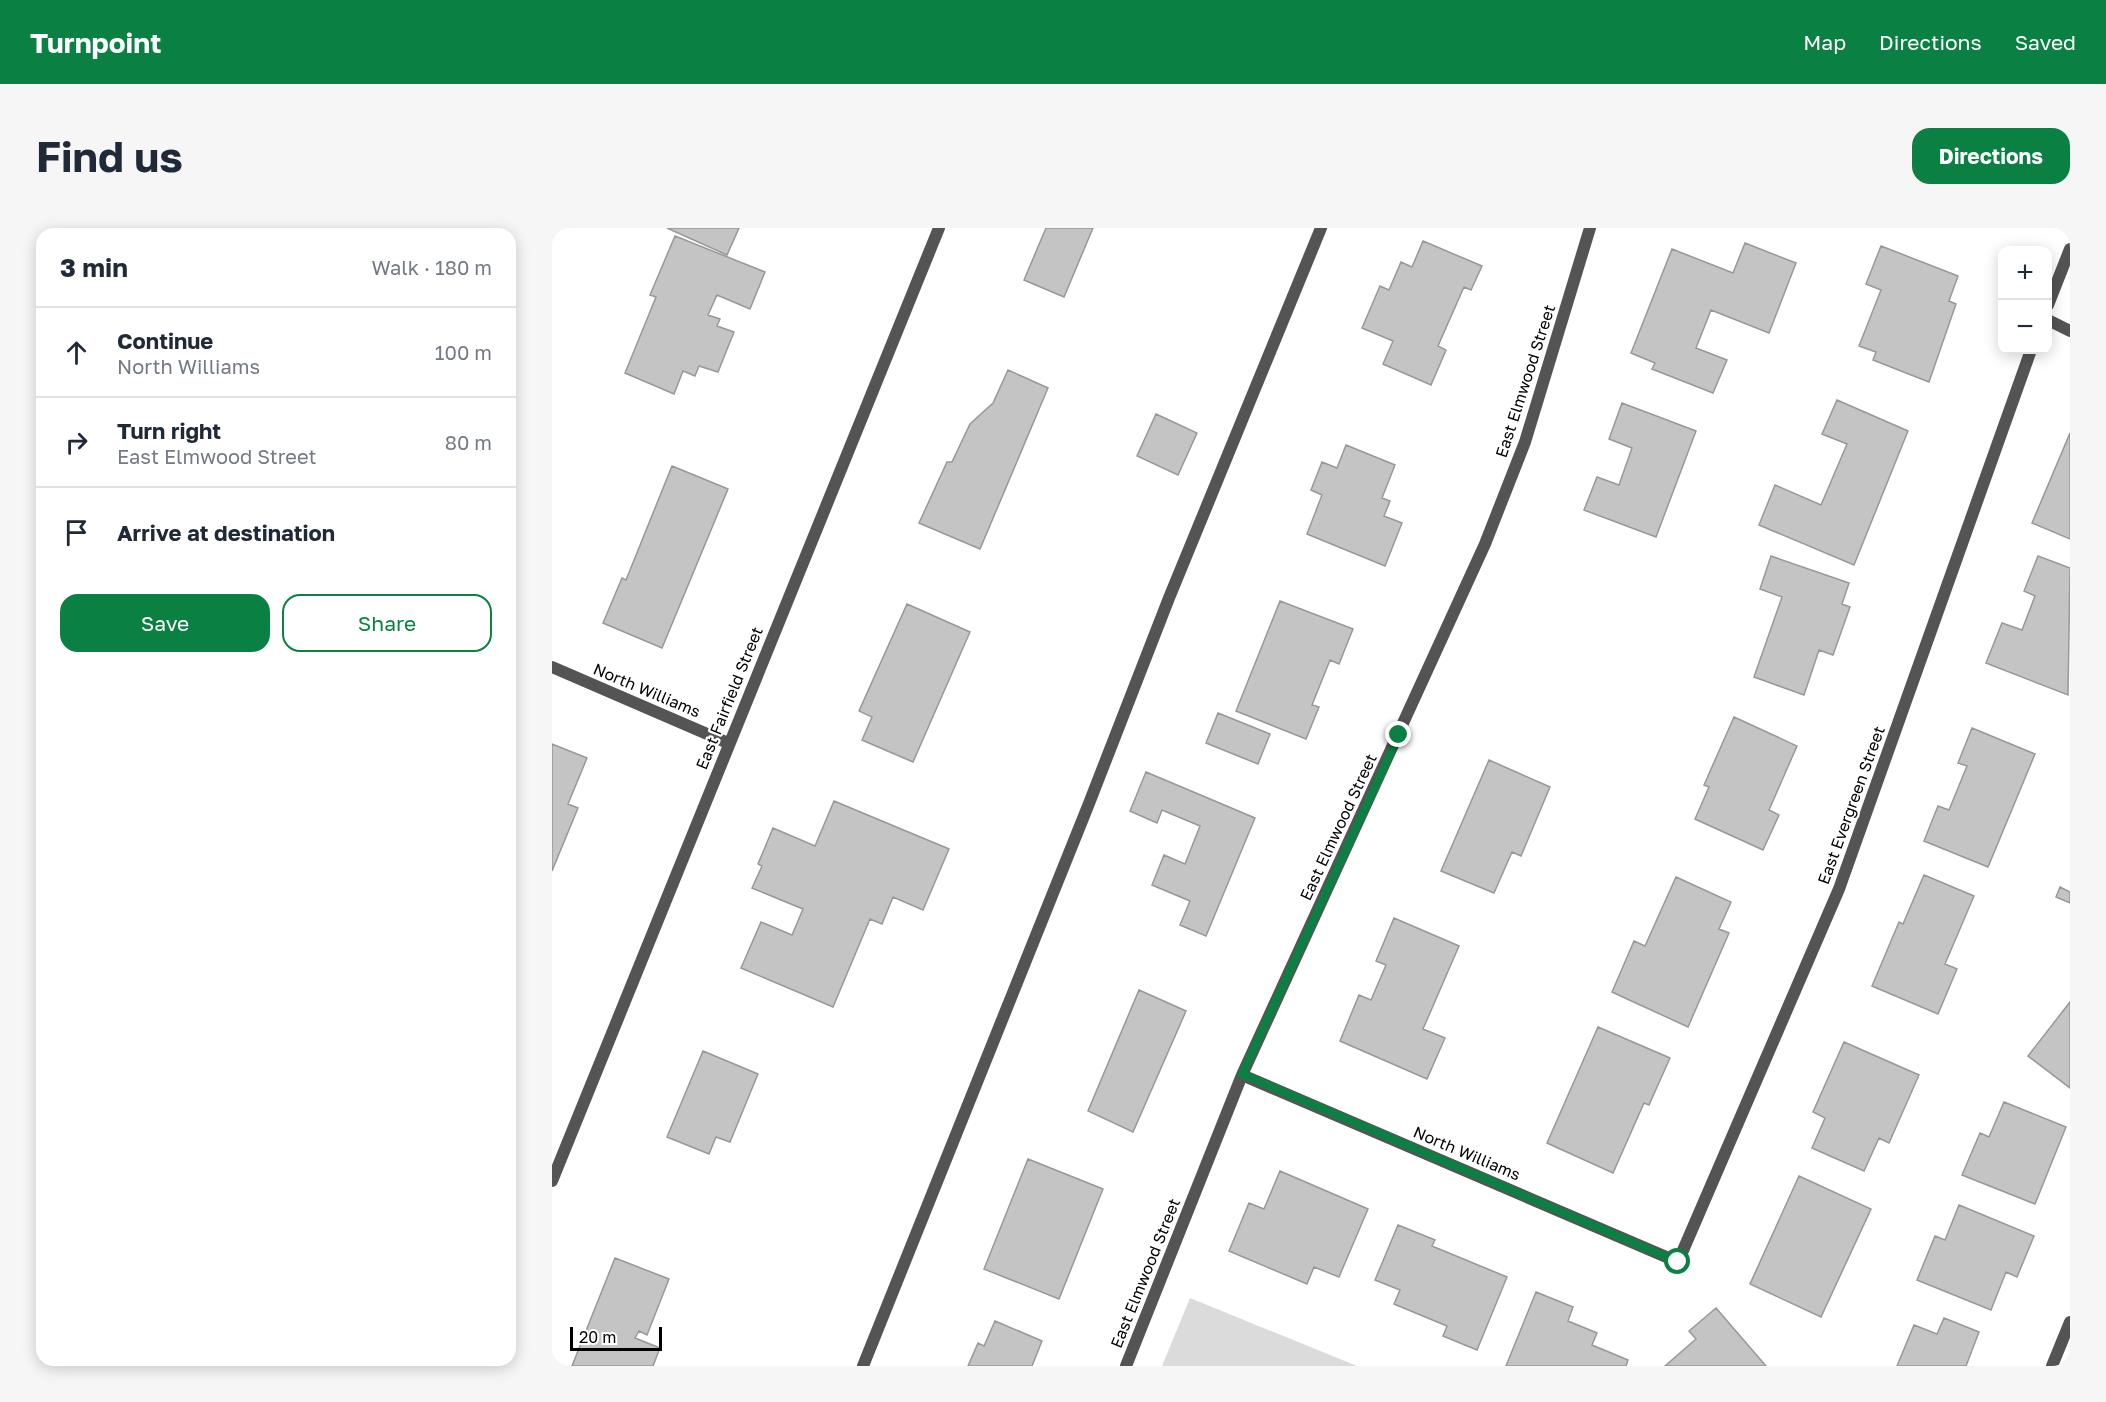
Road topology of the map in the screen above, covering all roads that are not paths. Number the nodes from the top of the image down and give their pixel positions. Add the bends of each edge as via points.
1 (939, 228) edge
2 (1321, 228) edge
3 (1590, 228) edge
4 (2070, 249) edge
5 (2050, 300) edge
6 (2052, 322) edge
7 (2070, 331) edge
8 (2030, 354) edge
9 (552, 667) edge
10 (728, 743) junction
11 (1242, 1074) junction
12 (552, 1181) edge
13 (1678, 1262) joint
14 (2070, 1322) edge
15 (862, 1366) edge
16 (1126, 1366) edge
17 (2052, 1366) edge

1 - 10 street, East Fairfield Street
2 - 15 street
3 - 11 street, East Elmwood Street via 1526,442 1485,544
4 - 5 street
6 - 7 street
8 - 13 street, East Evergreen Street via 1839,889
9 - 10 street, North Williams
10 - 12 street, East Fairfield Street
11 - 13 street, North Williams
11 - 16 street, East Elmwood Street
14 - 17 street

